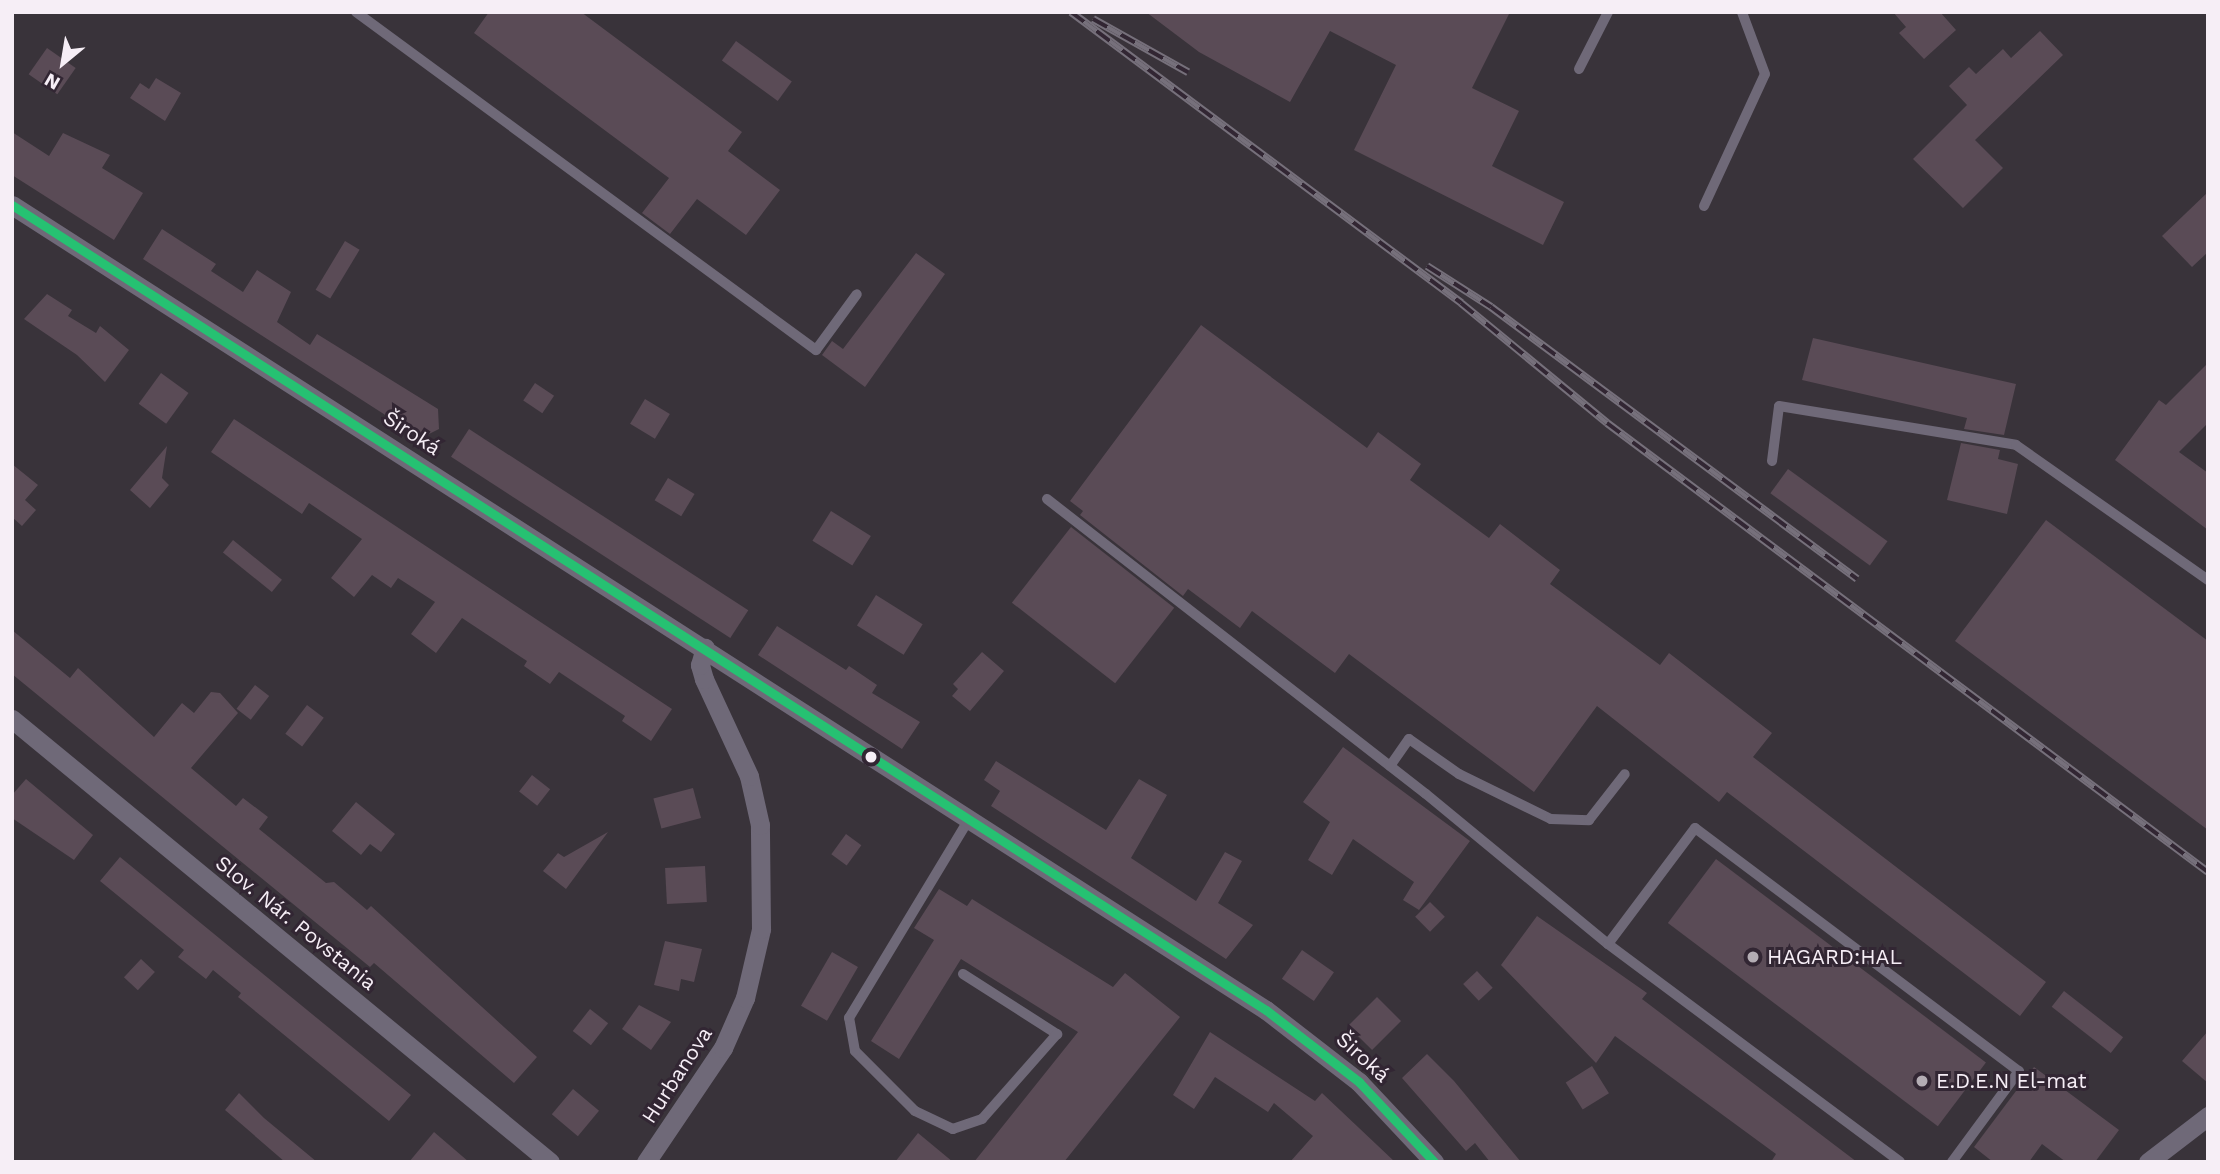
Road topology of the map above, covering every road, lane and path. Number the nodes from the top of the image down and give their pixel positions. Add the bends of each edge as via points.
1 (356, 12) edge
2 (1608, 12) edge
3 (1742, 12) edge
4 (1579, 69) dead end
5 (12, 205) edge
6 (1704, 206) dead end
7 (857, 294) dead end
8 (1772, 461) dead end
9 (1046, 499) dead end
10 (2208, 580) edge
11 (705, 648) junction
12 (12, 719) edge
13 (1390, 766) junction
14 (1625, 774) dead end
15 (969, 819) junction
16 (1608, 944) junction
17 (963, 974) dead end
18 (2208, 1116) edge
19 (550, 1162) edge
20 (646, 1162) edge
21 (1434, 1162) edge
22 (1900, 1162) edge
23 (1952, 1162) edge
24 (2148, 1162) edge

1 - 7 lane via 816,350
2 - 4 lane
3 - 6 lane via 1765,74
5 - 11 street, Široká
8 - 10 lane via 1779,406 2016,445
9 - 13 lane
11 - 15 street, Široká
11 - 20 street, Hurbanova via 700,666 748,776 760,825 761,929 745,998 723,1048
12 - 19 street, Slov. Nár. Povstania
13 - 14 lane via 1409,739 1459,774 1551,819 1588,821
13 - 16 lane
15 - 17 lane via 849,1018 855,1051 915,1111 953,1129 982,1119 1057,1034
15 - 21 street, Široká via 1315,1045 1359,1082
16 - 22 lane
16 - 23 lane via 1695,828 2020,1071
18 - 24 street

